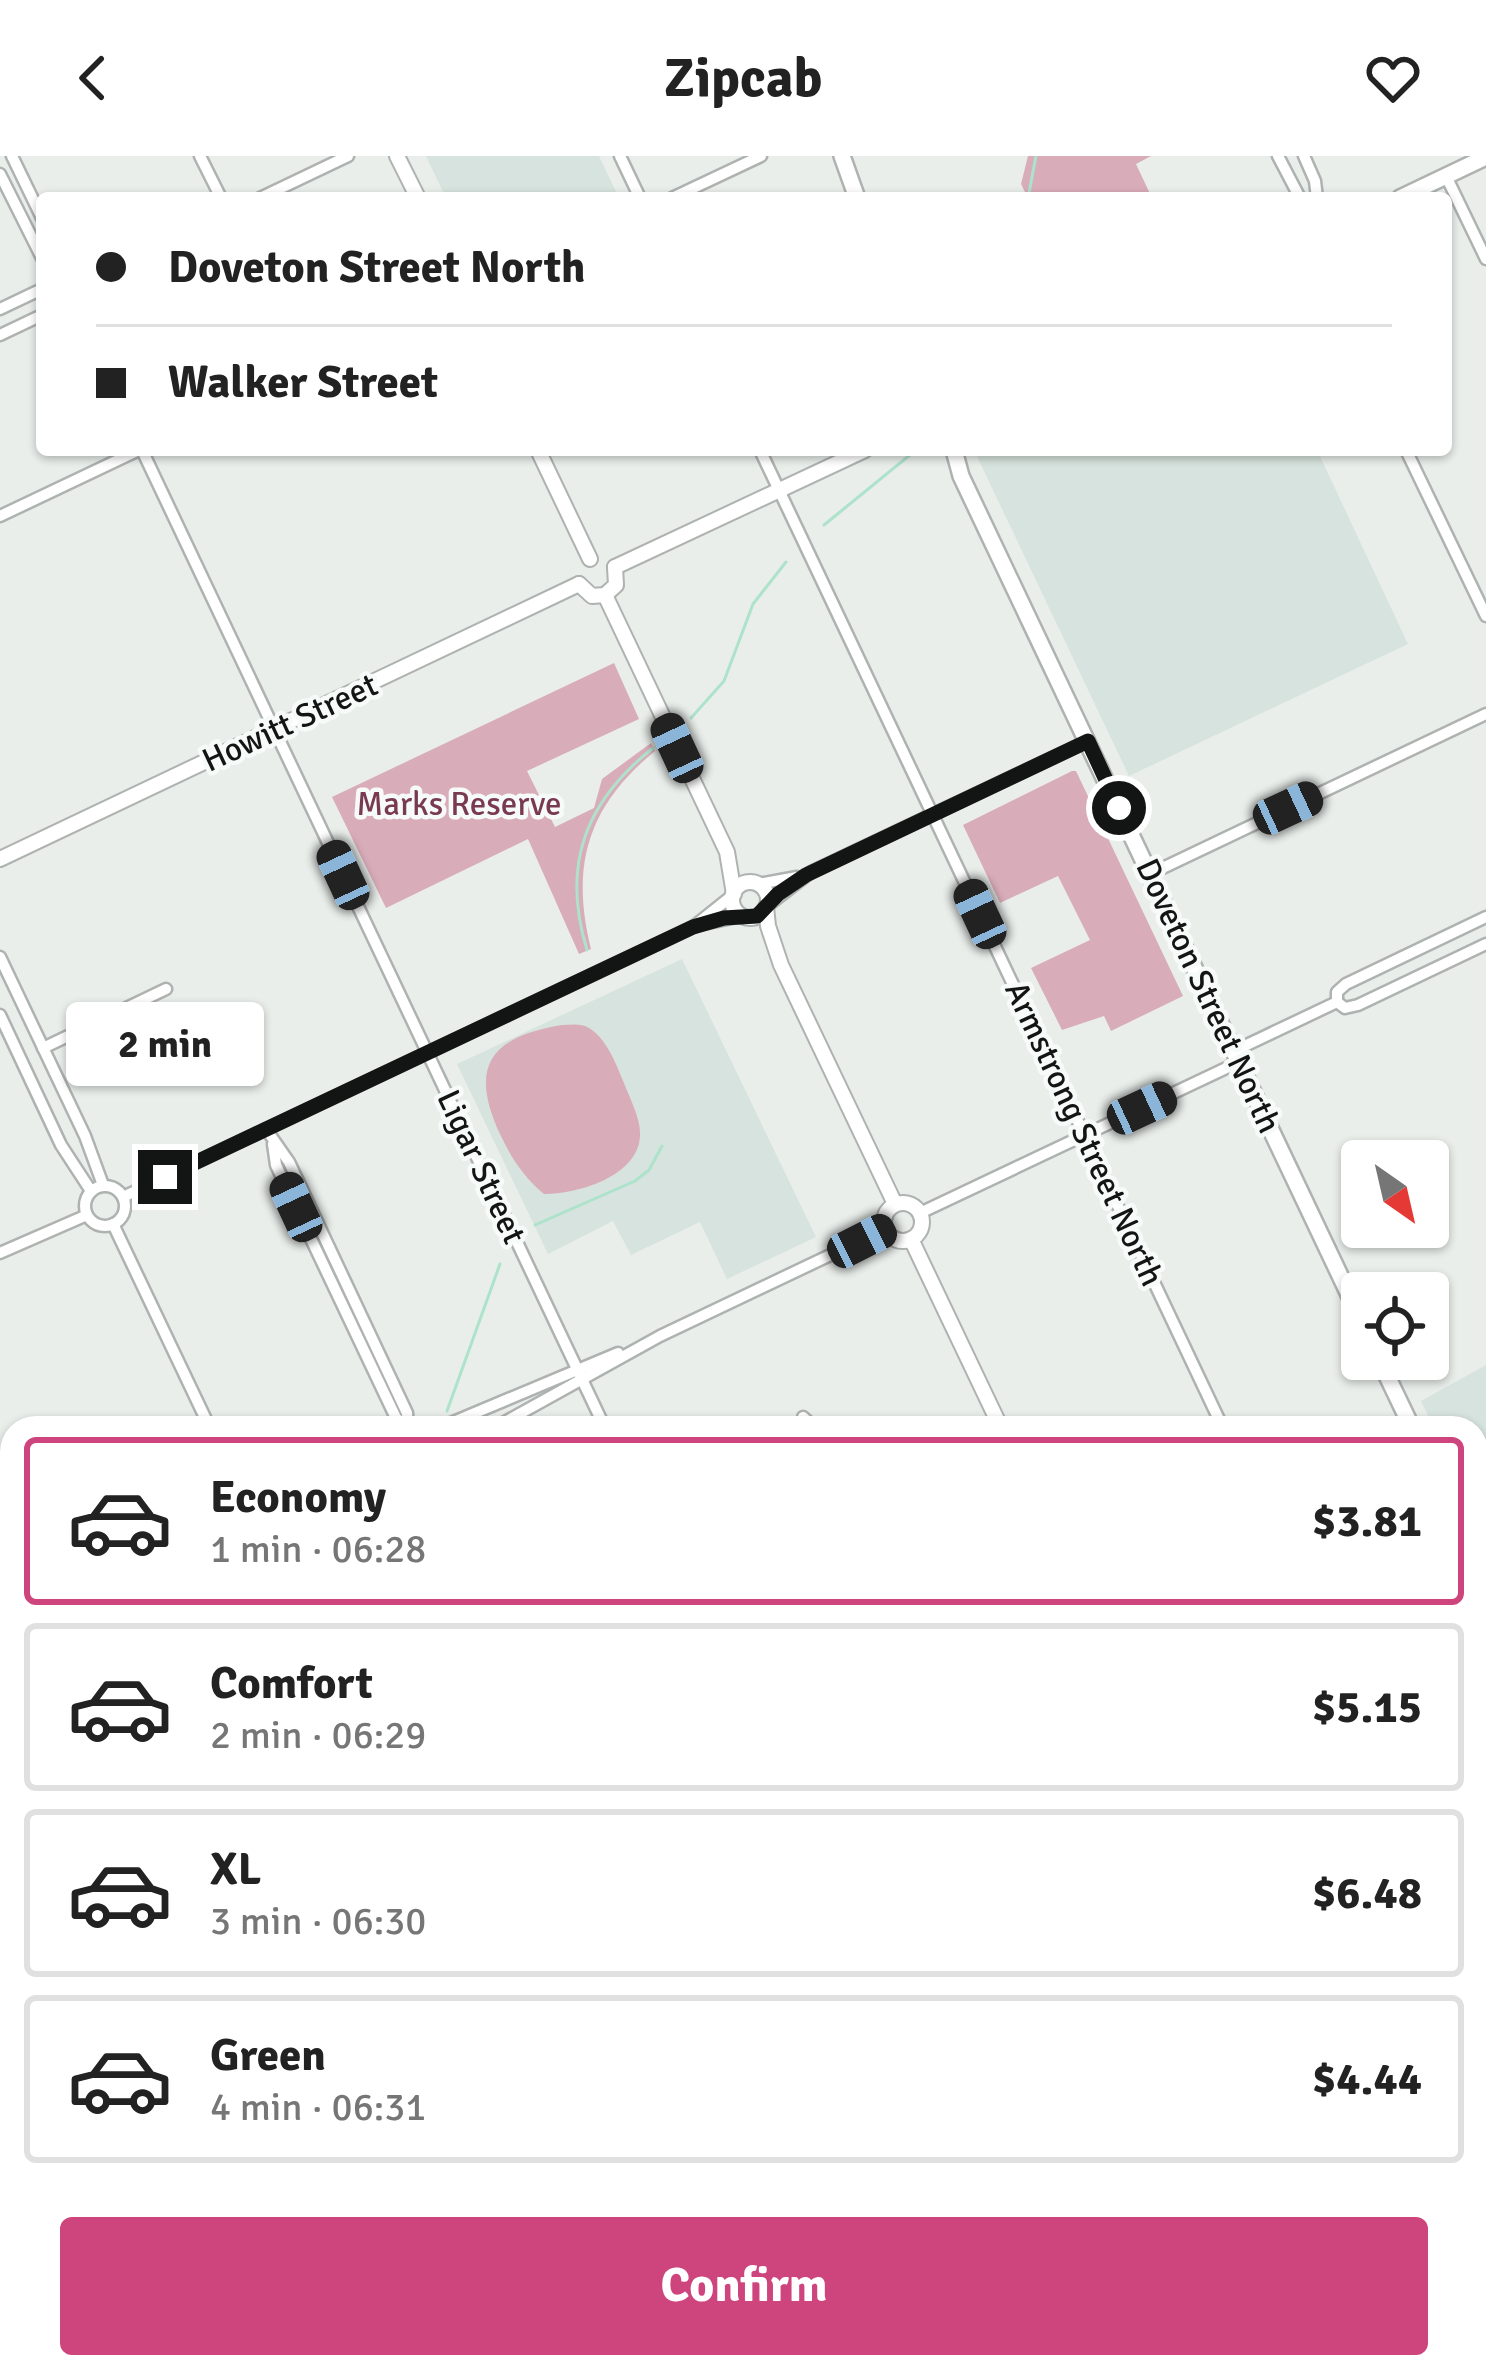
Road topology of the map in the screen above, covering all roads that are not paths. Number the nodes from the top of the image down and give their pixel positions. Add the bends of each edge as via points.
1 (12, 156) edge
2 (200, 156) edge
3 (347, 156) edge
4 (398, 156) edge
5 (620, 156) edge
6 (761, 156) edge
7 (842, 156) edge
8 (1278, 156) edge
9 (1304, 156) edge
10 (1486, 157) edge
11 (0, 174) edge
12 (1446, 176) junction
13 (217, 192) edge
14 (272, 192) edge
15 (415, 192) edge
16 (637, 192) edge
17 (685, 192) edge
18 (854, 192) edge
19 (1297, 192) edge
20 (1317, 192) edge
21 (1413, 192) edge
22 (36, 206) edge
23 (36, 232) edge
24 (1486, 259) edge
25 (36, 292) edge
26 (0, 309) edge
27 (36, 318) edge
28 (0, 335) edge
29 (127, 456) edge
30 (143, 456) edge
31 (541, 456) edge
32 (763, 456) edge
33 (852, 456) edge
34 (946, 456) edge
35 (956, 456) edge
36 (1409, 456) edge
37 (961, 476) junction
38 (779, 490) junction
39 (0, 516) edge
40 (590, 559) junction
41 (615, 567) junction
42 (579, 584) junction
43 (605, 595) junction
44 (1486, 616) edge
45 (1486, 714) edge
46 (274, 730) junction
47 (1088, 741) junction
48 (933, 816) junction
49 (727, 852) junction
50 (0, 859) edge
51 (811, 872) junction
52 (1150, 874) junction
53 (756, 884) junction
54 (733, 894) junction
55 (767, 906) junction
56 (743, 916) junction
57 (1486, 917) edge
58 (693, 927) junction
59 (1486, 944) edge
60 (0, 957) edge
61 (781, 965) junction
62 (166, 989) dead end
63 (1336, 1002) junction
64 (0, 1015) edge
65 (43, 1048) junction
66 (427, 1053) junction
67 (1236, 1057) junction
68 (266, 1129) junction
69 (1084, 1136) junction
70 (97, 1188) junction
71 (123, 1197) junction
72 (895, 1204) junction
73 (920, 1213) junction
74 (87, 1215) junction
75 (113, 1224) junction
76 (885, 1229) junction
77 (911, 1239) junction
78 (0, 1253) edge
79 (1341, 1278) edge
80 (580, 1375) junction
81 (1389, 1380) edge
82 (203, 1416) edge
83 (396, 1416) edge
84 (471, 1416) edge
85 (513, 1416) edge
86 (599, 1416) edge
87 (994, 1416) edge
88 (1217, 1416) edge
89 (1406, 1416) edge

1 - 22 street
2 - 13 street
3 - 14 street
4 - 15 street
5 - 16 street
6 - 17 street
7 - 18 main road
8 - 19 street
9 - 20 street
10 - 12 main road
11 - 23 street
12 - 21 main road
12 - 24 street
25 - 26 street
27 - 28 street
29 - 39 street
30 - 46 street, Ligar Street
31 - 40 street
32 - 38 street, Armstrong Street North
33 - 38 street
34 - 37 main road, Doveton Street North
35 - 37 main road, Doveton Street North
36 - 44 street
37 - 47 main road, Doveton Street North
38 - 41 street
38 - 48 street, Armstrong Street North
40 - 41 street
40 - 42 street
41 - 43 street via 616,585
42 - 43 street
42 - 46 street, Howitt Street
43 - 49 street
45 - 52 street
46 - 50 street, Howitt Street
46 - 66 street, Ligar Street
47 - 48 street
47 - 52 main road, Doveton Street North
48 - 51 street
48 - 69 street, Armstrong Street North
49 - 53 street
49 - 54 street
51 - 53 street
51 - 55 street
52 - 67 main road, Doveton Street North
53 - 54 street
53 - 55 street
54 - 56 street
54 - 58 street
55 - 56 street
55 - 61 street
56 - 58 street
56 - 61 street
57 - 63 street via 1350,982
58 - 66 street
59 - 63 street via 1358,1005
60 - 65 street
61 - 72 street
62 - 65 street
63 - 67 street
64 - 70 street via 67,1155
65 - 70 street via 85,1136
66 - 68 street
66 - 80 street, Ligar Street
67 - 69 street
67 - 79 main road, Doveton Street North
68 - 71 street
68 - 83 street
69 - 73 street
69 - 88 street, Armstrong Street North
70 - 71 street
70 - 74 street via 85,1202
71 - 75 street via 123,1215
72 - 73 street
72 - 76 street
73 - 77 street
74 - 75 street
74 - 78 street
75 - 82 street
76 - 77 street via 896,1240
76 - 80 street
77 - 87 street
80 - 84 street
80 - 85 street
80 - 86 street, Ligar Street
81 - 89 main road

